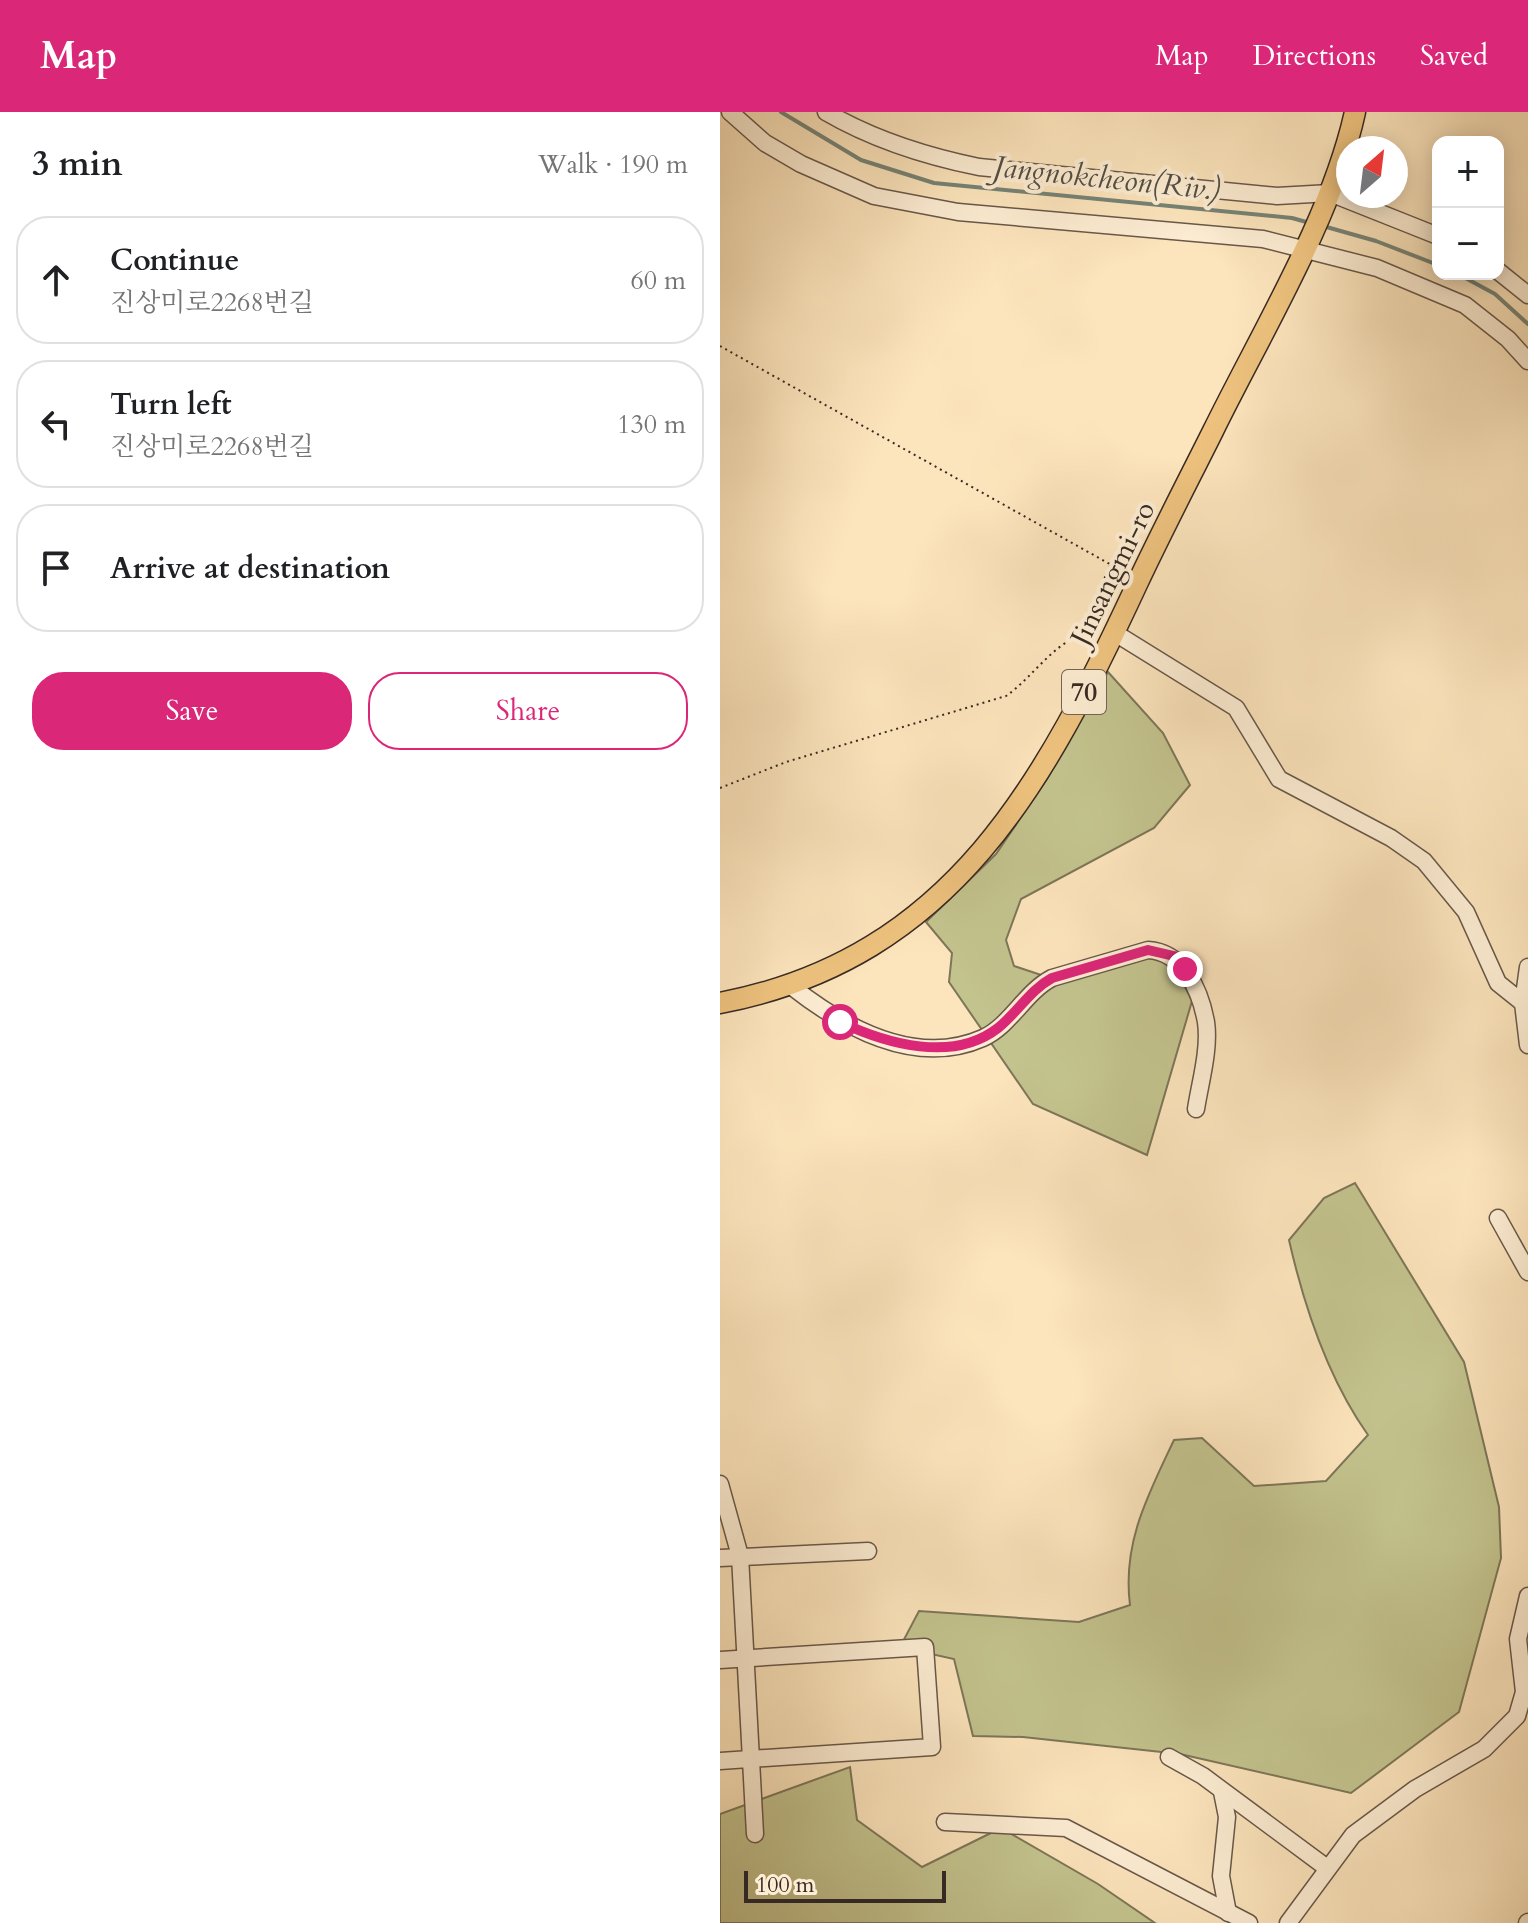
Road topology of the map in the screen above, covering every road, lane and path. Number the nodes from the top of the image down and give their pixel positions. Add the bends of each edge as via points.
1 (730, 112) edge
2 (826, 112) edge
3 (1355, 112) edge
4 (1328, 198) junction
5 (1432, 234) edge
6 (1304, 247) junction
7 (1504, 276) edge
8 (1528, 295) edge
9 (720, 346) edge
10 (1528, 361) edge
11 (1110, 565) junction
12 (1139, 580) junction
13 (1115, 633) junction
14 (1079, 634) junction
15 (720, 788) edge
16 (1528, 967) edge
17 (791, 986) junction
18 (720, 1003) edge
19 (1523, 1003) junction
20 (1528, 1045) edge
21 (1196, 1109) dead end
22 (1498, 1218) dead end
23 (1528, 1272) edge
24 (720, 1484) edge
25 (868, 1551) dead end
26 (740, 1556) junction
27 (720, 1558) edge
28 (1528, 1596) edge
29 (746, 1659) junction
30 (720, 1660) edge
31 (1169, 1757) dead end
32 (751, 1758) junction
33 (720, 1761) edge
34 (1222, 1792) junction
35 (945, 1822) dead end
36 (755, 1834) dead end
37 (1327, 1868) junction
38 (1228, 1913) junction
39 (1249, 1923) edge
40 (1288, 1923) edge

1 - 6 street via 765,143 874,196 958,212
2 - 4 street via 896,145 979,167
3 - 4 main road, 70
4 - 5 street
4 - 6 main road, 70
6 - 10 street via 1440,292 1486,320
6 - 12 main road, Jinsangmi-ro / 70
7 - 8 street
9 - 11 path
11 - 12 path
11 - 14 path
12 - 13 main road, Jinsangmi-ro / 70
13 - 14 path
13 - 17 main road, Jinsangmi-ro / 70 via 1032,786 978,856 927,907 879,943
13 - 19 street via 1236,708 1279,779 1424,861 1466,912 1498,983
14 - 15 path via 1065,640 1006,696 786,762
16 - 19 street
17 - 18 main road, Jinsangmi-ro / 70
17 - 21 street via 867,1035 937,1047 984,1038 1052,978 1159,951 1174,956 1185,969 1206,1022
19 - 20 street
22 - 23 street
24 - 26 street
25 - 26 street
26 - 27 street
26 - 29 street
28 - 37 street via 1518,1639 1524,1692 1517,1716 1484,1749 1381,1812 1353,1835
29 - 30 street
29 - 32 street
29 - 32 street via 925,1647 932,1747
31 - 34 street
32 - 33 street
32 - 36 street
34 - 37 street
34 - 38 street via 1227,1817 1221,1876
35 - 38 street via 1066,1828
37 - 40 street
38 - 39 street

